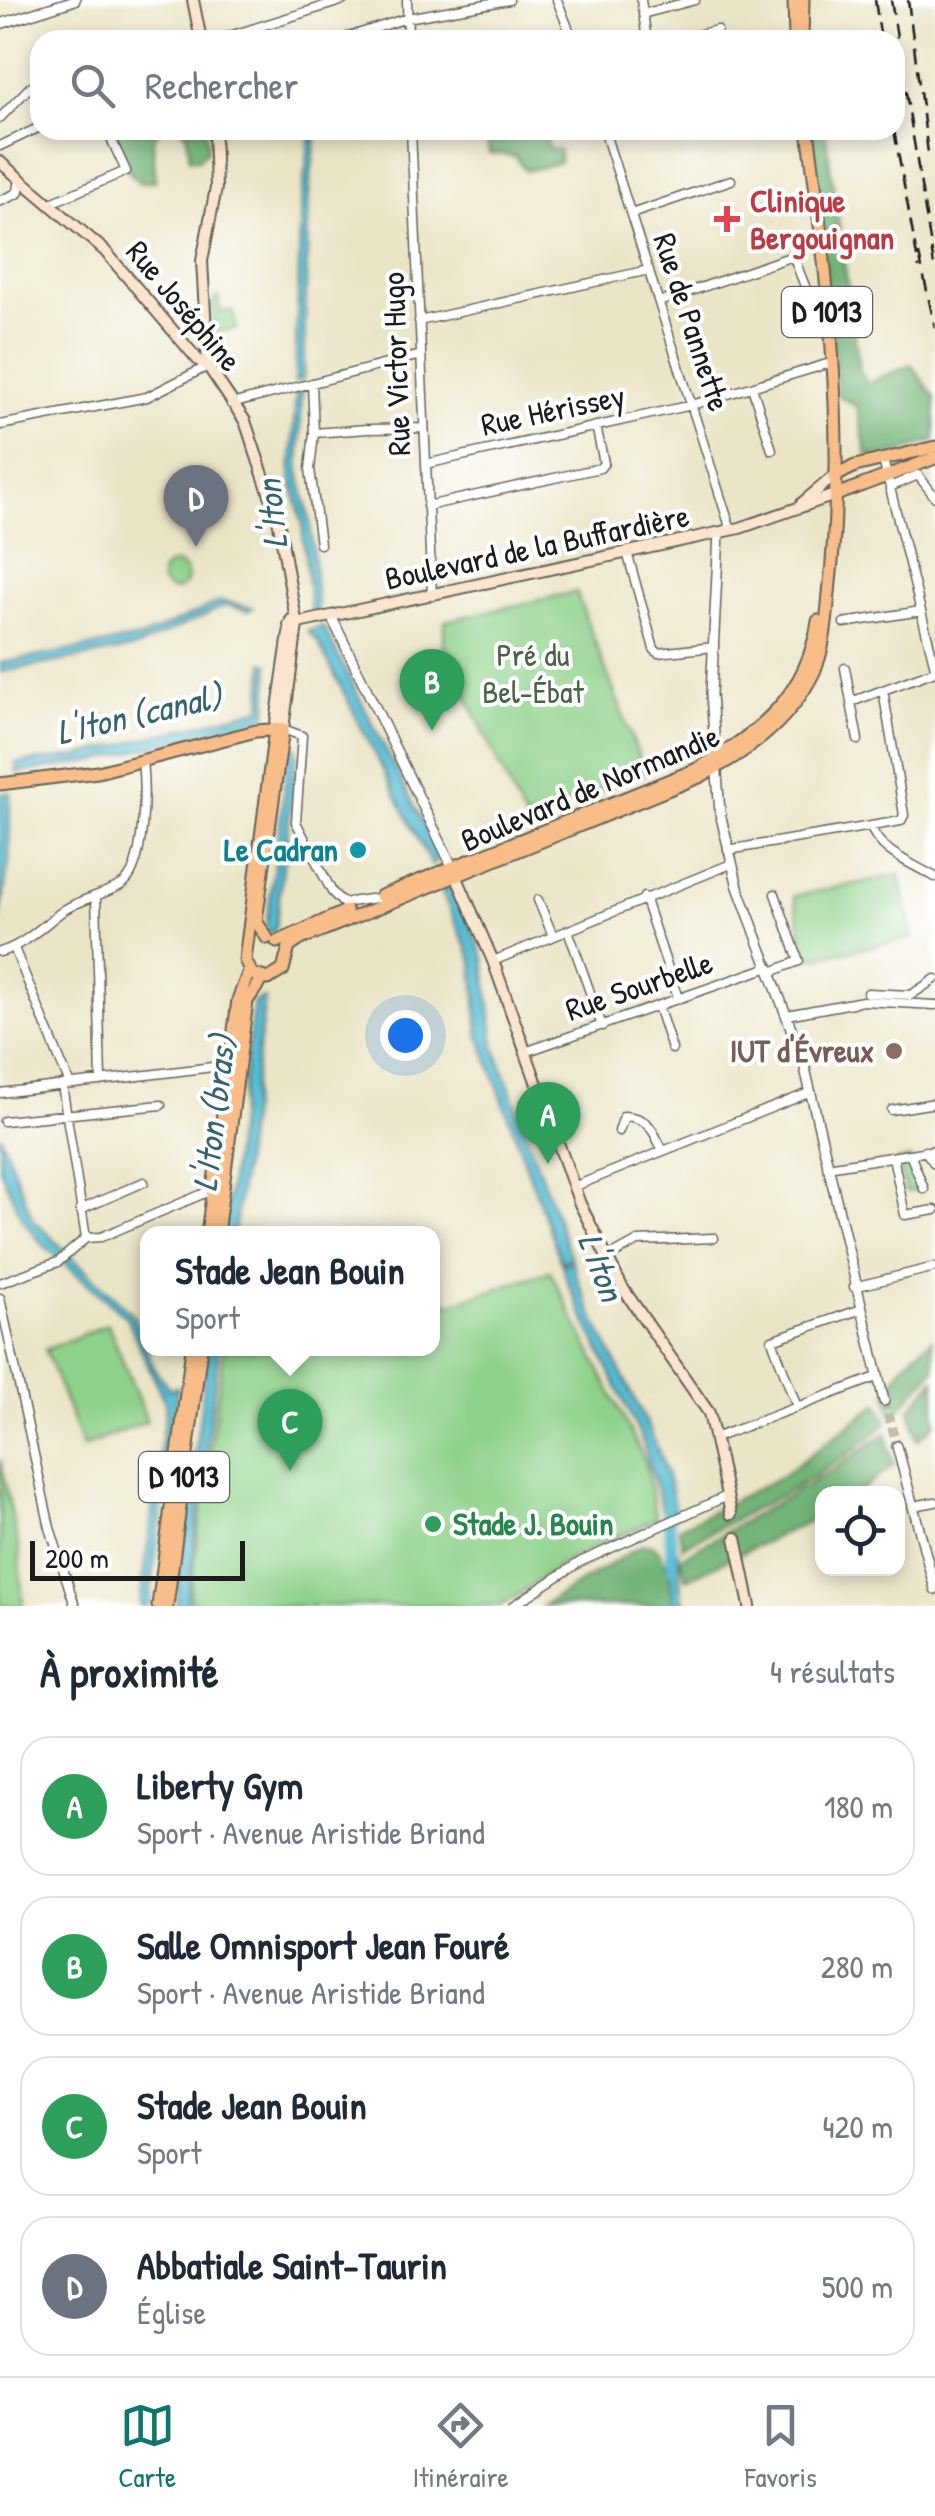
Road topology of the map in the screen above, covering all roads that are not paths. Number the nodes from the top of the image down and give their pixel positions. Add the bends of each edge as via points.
1 (75, 0) edge
2 (193, 0) edge
3 (344, 0) edge
4 (406, 0) edge
5 (509, 0) edge
6 (557, 0) edge
7 (641, 0) edge
8 (695, 0) edge
9 (794, 0) edge
10 (803, 0) edge
11 (323, 3) edge
12 (646, 13) junction
13 (407, 18) junction
14 (0, 24) edge
15 (199, 30) edge
16 (248, 30) edge
17 (370, 30) edge
18 (408, 30) edge
19 (569, 30) edge
20 (649, 30) edge
21 (797, 30) edge
22 (799, 30) edge
23 (30, 87) edge
24 (0, 118) edge
25 (30, 131) edge
26 (111, 140) edge
27 (214, 140) edge
28 (412, 140) edge
29 (607, 140) edge
30 (807, 140) edge
31 (807, 140) edge
32 (0, 146) edge
33 (0, 162) edge
34 (731, 180) dead end
35 (20, 182) junction
36 (0, 201) edge
37 (51, 203) junction
38 (631, 214) junction
39 (649, 270) junction
40 (809, 296) dead end
41 (659, 302) junction
42 (419, 321) junction
43 (204, 342) junction
44 (190, 350) junction
45 (421, 355) junction
46 (827, 364) junction
47 (208, 366) junction
48 (303, 385) junction
49 (752, 387) junction
50 (232, 404) junction
51 (692, 405) junction
52 (0, 424) edge
53 (596, 426) junction
54 (424, 428) junction
55 (314, 433) junction
56 (935, 447) edge
57 (838, 448) junction
58 (772, 450) dead end
59 (935, 458) edge
60 (876, 462) junction
61 (426, 464) junction
62 (836, 476) junction
63 (888, 481) junction
64 (839, 493) junction
65 (935, 498) edge
66 (428, 506) junction
67 (794, 510) junction
68 (732, 530) junction
69 (719, 533) junction
70 (320, 544) dead end
71 (627, 552) junction
72 (432, 596) junction
73 (921, 611) junction
74 (346, 615) junction
75 (323, 620) junction
76 (844, 623) dead end
77 (293, 625) junction
78 (338, 629) junction
79 (714, 647) junction
80 (845, 668) dead end
81 (935, 669) edge
82 (883, 690) junction
83 (852, 702) junction
84 (279, 729) junction
85 (858, 740) dead end
86 (142, 760) junction
87 (717, 762) junction
88 (4, 784) edge
89 (871, 826) junction
90 (728, 850) junction
91 (731, 864) junction
92 (454, 871) junction
93 (935, 878) edge
94 (775, 894) dead end
95 (96, 896) junction
96 (644, 897) junction
97 (377, 898) junction
98 (538, 900) dead end
99 (568, 930) junction
100 (553, 936) junction
101 (272, 940) junction
102 (14, 948) junction
103 (247, 950) junction
104 (0, 952) edge
105 (286, 961) junction
106 (493, 961) junction
107 (770, 969) junction
108 (249, 970) junction
109 (262, 979) junction
110 (935, 979) edge
111 (868, 992) dead end
112 (678, 998) junction
113 (935, 1005) edge
114 (658, 1006) junction
115 (787, 1015) junction
116 (602, 1026) junction
117 (672, 1048) dead end
118 (525, 1052) junction
119 (229, 1066) junction
120 (101, 1081) junction
121 (66, 1084) junction
122 (811, 1092) junction
123 (0, 1093) edge
124 (935, 1104) edge
125 (161, 1105) dead end
126 (892, 1110) dead end
127 (66, 1115) junction
128 (4, 1122) dead end
129 (619, 1130) dead end
130 (930, 1150) edge
131 (662, 1151) junction
132 (910, 1154) junction
133 (892, 1156) junction
134 (935, 1164) edge
135 (826, 1167) junction
136 (144, 1182) dead end
137 (573, 1187) junction
138 (924, 1189) dead end
139 (213, 1190) junction
140 (80, 1210) junction
141 (935, 1210) edge
142 (208, 1226) edge
143 (218, 1226) edge
144 (86, 1238) junction
145 (714, 1238) dead end
146 (606, 1258) junction
147 (935, 1267) edge
148 (0, 1283) edge
149 (854, 1287) junction
150 (0, 1298) edge
151 (859, 1310) junction
152 (191, 1356) edge
153 (200, 1356) edge
154 (877, 1377) junction
155 (884, 1401) tunnel mouth
156 (797, 1407) junction
157 (717, 1437) junction
158 (897, 1446) tunnel mouth
159 (728, 1496) junction
160 (935, 1502) edge
161 (913, 1506) junction
162 (731, 1514) dead end
163 (736, 1538) dead end
164 (935, 1589) edge
165 (75, 1606) edge
166 (158, 1606) edge
167 (167, 1606) edge
168 (513, 1606) edge
169 (750, 1606) edge

1 - 14 street
2 - 15 main road
3 - 11 street
4 - 13 street
5 - 13 street
6 - 19 street
7 - 12 street
8 - 12 street
9 - 21 main road
10 - 22 main road
11 - 16 street
12 - 20 street
13 - 17 street
13 - 18 street
23 - 24 street
25 - 32 street
26 - 37 street via 126,171
27 - 43 main road via 216,188 202,261
28 - 42 street, Rue Victor Hugo
29 - 38 street, Rue de Pannette
30 - 46 main road, D 1013
31 - 57 main road, D 1013
33 - 35 main road, Rue Joséphine
34 - 38 street
35 - 36 street via 18,193
35 - 37 main road, Rue Joséphine
37 - 44 main road, Rue Joséphine via 105,251
38 - 39 street, Rue de Pannette
39 - 41 street, Rue de Pannette
39 - 42 street
40 - 41 street via 793,256
41 - 51 street, Rue de Pannette
42 - 45 street, Rue Victor Hugo
43 - 44 main road
43 - 47 main road
44 - 47 main road, Rue Joséphine
45 - 48 street
45 - 54 street, Rue Victor Hugo
46 - 49 street, Rue Hérissey
46 - 62 main road, D 1013
47 - 50 main road, Rue Joséphine
47 - 52 street via 147,397
48 - 50 street
48 - 55 street
49 - 51 street, Rue Hérissey
49 - 58 street
50 - 77 main road, Rue Joséphine via 245,420 274,499
51 - 53 street, Rue Hérissey
51 - 68 street, Rue de Pannette
53 - 61 street, Rue Hérissey
53 - 66 street via 600,468
54 - 55 street
54 - 61 street, Rue Victor Hugo
55 - 70 street via 310,469
56 - 60 main road
57 - 60 main road
57 - 62 main road, D 1013
59 - 63 main road
60 - 62 main road
60 - 63 street
61 - 66 street, Rue Victor Hugo
62 - 64 main road, D 1013
62 - 67 main road, Boulevard de la Buffardière
63 - 64 main road
63 - 65 street via 918,475
63 - 73 street
64 - 67 main road, Boulevard de la Buffardière
64 - 87 main road, Boulevard de Normandie / D 1013 via 816,633 798,684 768,722
66 - 72 street, Rue Victor Hugo
67 - 68 main road, Boulevard de la Buffardière
68 - 69 main road, Boulevard de la Buffardière
69 - 71 main road, Boulevard de la Buffardière
69 - 79 street
71 - 72 main road, Boulevard de la Buffardière
71 - 79 street via 658,653
72 - 74 main road, Boulevard de la Buffardière
73 - 76 street
73 - 81 street
74 - 75 main road, Boulevard de la Buffardière
74 - 78 street
75 - 77 main road, Boulevard de la Buffardière
75 - 78 street
77 - 84 main road
78 - 92 street
79 - 87 street via 710,694
80 - 83 street
81 - 82 street
82 - 83 street
82 - 89 street via 904,815
83 - 85 street
84 - 86 main road
84 - 97 street via 298,732 304,745 295,814 336,898
84 - 101 main road via 256,921
84 - 103 main road
86 - 88 main road
86 - 95 street via 136,867 125,884
87 - 90 street
87 - 92 main road, Boulevard de Normandie / D 1013
89 - 90 street
89 - 93 street via 884,844
90 - 91 street
91 - 96 street
91 - 107 street
92 - 97 main road, Boulevard de Normandie / D 1013
92 - 105 main road, Boulevard de Normandie / D 1013 via 302,939
92 - 106 main road
94 - 107 street via 799,961
95 - 102 street via 68,907
95 - 120 street
96 - 99 street
96 - 112 street
97 - 101 main road, Boulevard de Normandie / D 1013
98 - 100 street
99 - 100 street
99 - 116 street
100 - 106 street
101 - 103 main road
101 - 105 main road
102 - 104 street
102 - 121 street
103 - 108 main road
105 - 109 main road via 279,974
106 - 118 main road
107 - 112 street, Rue Sourbelle
107 - 115 street
108 - 109 main road
108 - 119 main road
109 - 143 main road via 248,1001
110 - 111 street via 911,995
112 - 114 street, Rue Sourbelle
113 - 115 street via 863,1001
114 - 116 street, Rue Sourbelle
114 - 117 street
115 - 122 street
116 - 118 street, Rue Sourbelle
118 - 137 main road
119 - 120 street
119 - 139 main road
120 - 121 street
121 - 123 street
121 - 127 street
122 - 131 street
122 - 135 street
124 - 126 street
125 - 127 street
127 - 128 street
127 - 140 street
129 - 131 street via 624,1116 650,1122
130 - 132 street
130 - 134 street
131 - 137 street
132 - 133 street
132 - 138 street
133 - 135 street
133 - 141 street via 905,1215
135 - 149 street
136 - 140 street
137 - 146 main road
139 - 142 main road
139 - 144 street
140 - 144 street
144 - 148 street via 58,1262
145 - 146 street via 638,1242
146 - 157 main road via 704,1404
147 - 149 street
149 - 151 street
150 - 165 street via 50,1528
151 - 154 street
151 - 156 street via 772,1340
152 - 166 main road, D 1013
153 - 167 main road, D 1013
154 - 155 street
154 - 156 street
156 - 157 street
157 - 159 main road
158 - 161 street
159 - 162 main road
159 - 168 street via 580,1562
160 - 161 street
161 - 164 street
163 - 169 main road

